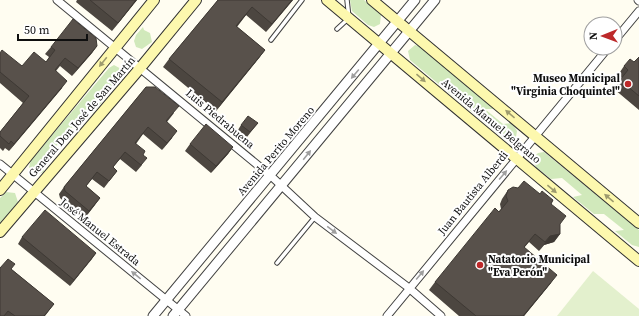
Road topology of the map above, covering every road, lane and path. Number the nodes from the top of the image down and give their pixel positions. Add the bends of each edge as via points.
1 (57, 0) edge
2 (154, 0) edge
3 (196, 0) edge
4 (302, 0) edge
5 (327, 0) edge
6 (347, 0) edge
7 (372, 0) edge
8 (415, 0) edge
9 (435, 0) edge
10 (639, 11) edge
11 (348, 18) junction
12 (398, 20) junction
13 (337, 30) dead end
14 (410, 30) junction
15 (623, 30) edge
16 (271, 40) dead end
17 (380, 44) junction
18 (115, 47) junction
19 (391, 52) junction
20 (601, 56) edge
21 (141, 67) junction
22 (535, 134) junction
23 (516, 159) junction
24 (0, 164) edge
25 (13, 175) junction
26 (271, 176) junction
27 (282, 185) junction
28 (0, 190) edge
29 (33, 192) junction
30 (315, 217) junction
31 (639, 223) edge
32 (0, 232) edge
33 (623, 247) junction
34 (639, 250) edge
35 (639, 261) edge
36 (277, 263) dead end
37 (409, 288) junction
38 (166, 300) junction
39 (176, 313) edge
40 (438, 315) edge
41 (153, 316) edge
42 (186, 316) edge
43 (387, 316) edge

1 - 18 street, Luis Piedrabuena
2 - 18 main road, General Don José de San Martín
3 - 21 main road, General Don José de San Martín
4 - 16 lane
5 - 11 main road, Avenida Manuel Belgrano
6 - 11 lane
7 - 12 main road, Avenida Manuel Belgrano
8 - 12 street, Avenida Perito Moreno
9 - 14 street
10 - 15 street
11 - 13 lane
11 - 17 main road, Avenida Manuel Belgrano
12 - 14 main road, Avenida Manuel Belgrano
12 - 17 street, Avenida Perito Moreno
14 - 19 street
22 -> 14 main road, Avenida Manuel Belgrano
17 - 19 main road, Avenida Manuel Belgrano
17 -> 26 street, Avenida Perito Moreno
18 - 21 street, Luis Piedrabuena
18 -> 25 main road, General Don José de San Martín
19 -> 23 main road, Avenida Manuel Belgrano
27 -> 19 street
20 - 22 street, Juan Bautista Alberdi
21 - 26 street, Luis Piedrabuena
21 - 29 main road, General Don José de San Martín
22 - 23 street, Juan Bautista Alberdi
31 -> 22 main road, Avenida Manuel Belgrano
23 -> 33 main road, Avenida Manuel Belgrano
37 -> 23 street, Juan Bautista Alberdi
24 - 25 street, José Manuel Estrada
25 - 28 main road, General Don José de San Martín
25 - 29 street, José Manuel Estrada
26 - 27 street, Luis Piedrabuena
26 - 38 street, Avenida Perito Moreno
27 - 30 street, Luis Piedrabuena
27 - 39 street
29 - 32 main road, General Don José de San Martín
38 -> 29 street, José Manuel Estrada
30 - 36 lane
30 -> 37 street, Luis Piedrabuena
33 - 34 main road
33 - 35 main road, Avenida Manuel Belgrano
37 - 40 street, Luis Piedrabuena
37 - 43 street, Juan Bautista Alberdi
38 - 39 street, José Manuel Estrada
38 - 41 street, Avenida Perito Moreno
39 - 42 street, José Manuel Estrada

